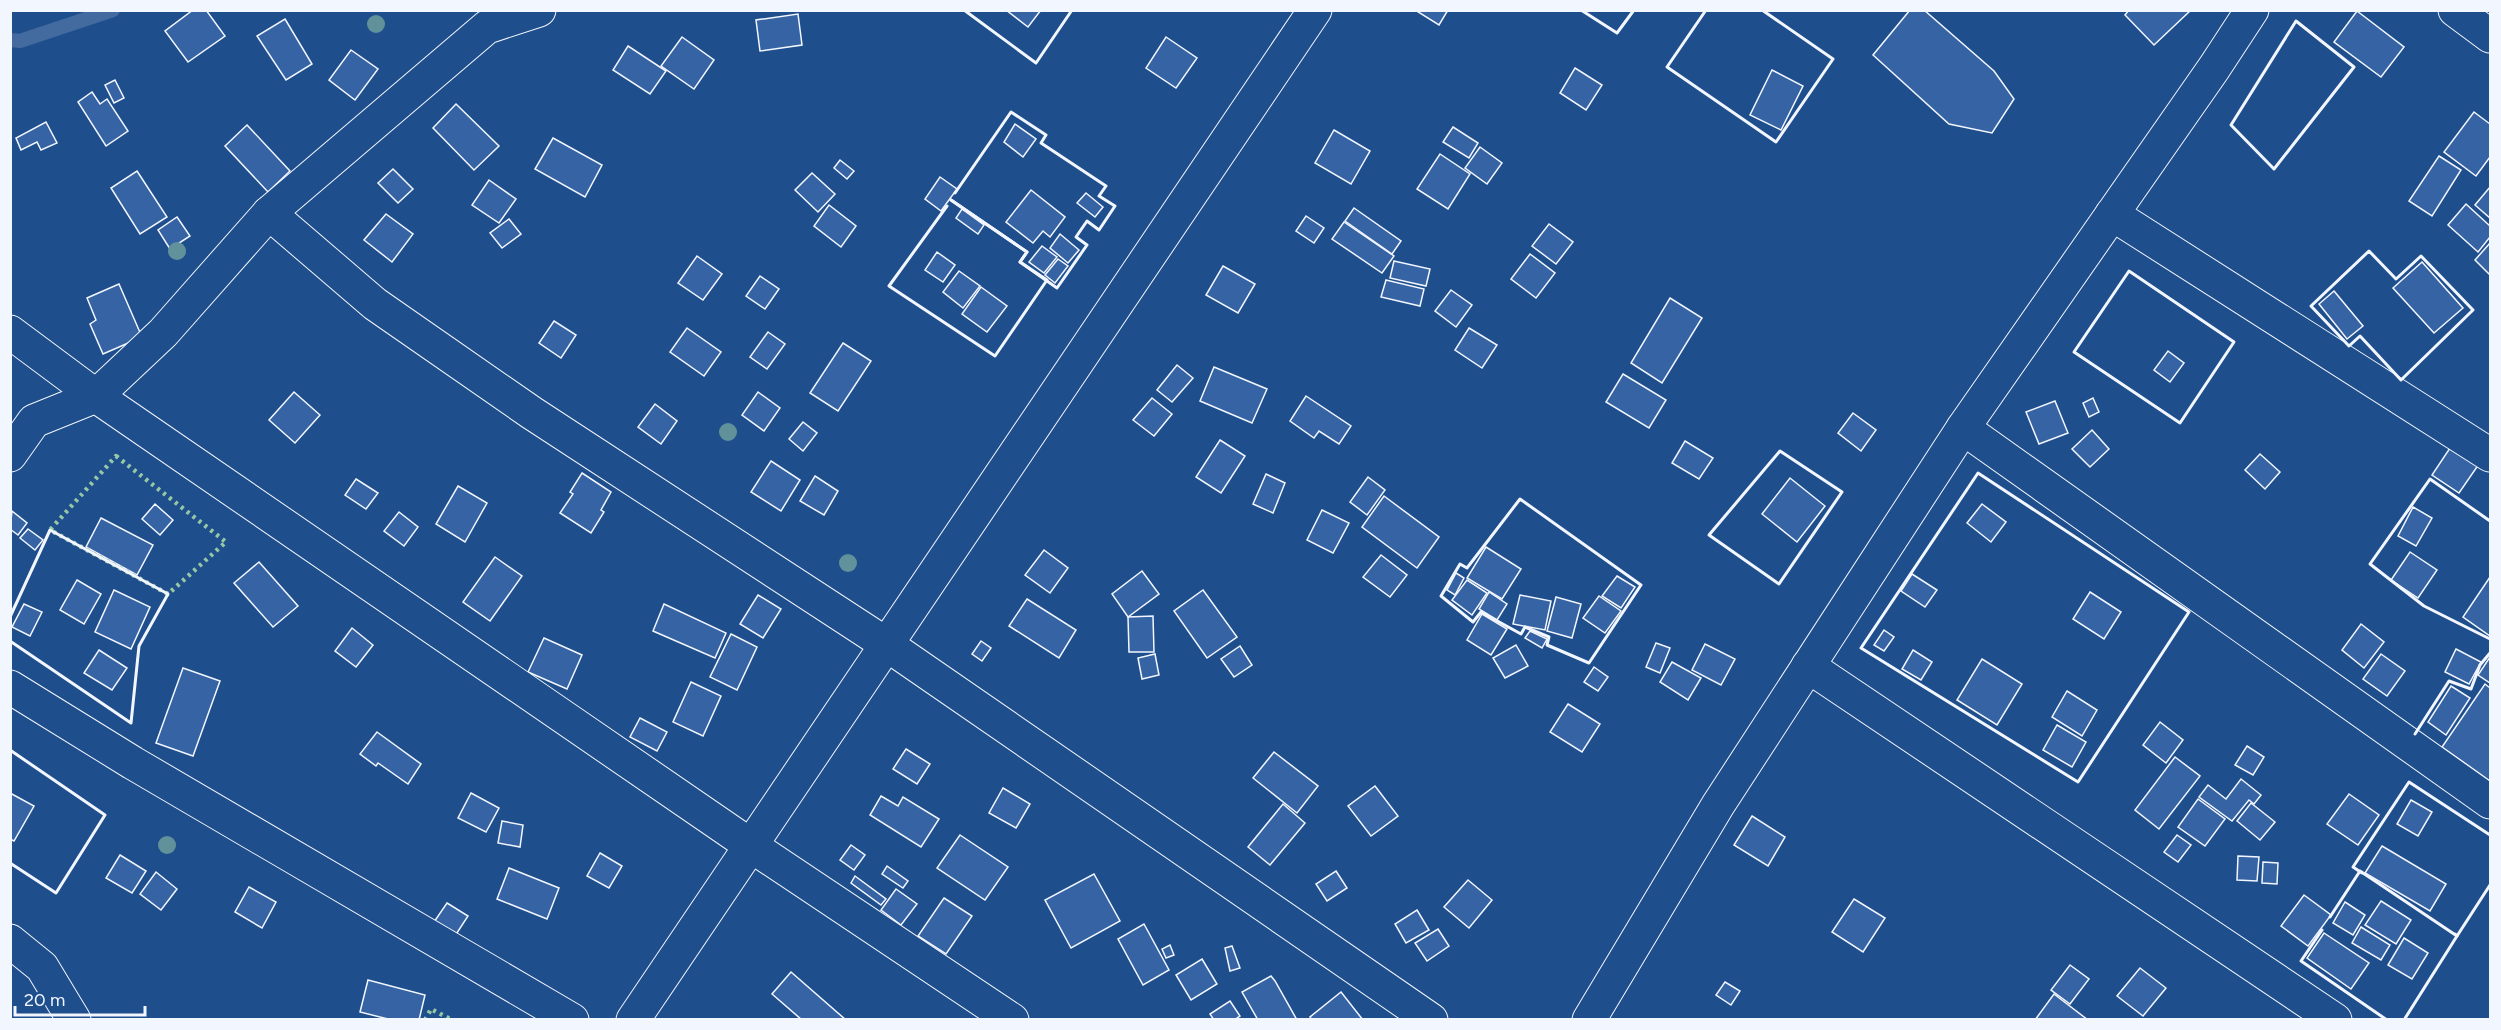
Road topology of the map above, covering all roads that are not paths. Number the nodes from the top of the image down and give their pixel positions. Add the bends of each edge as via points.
1 (539, 10) edge
2 (1315, 10) edge
3 (2252, 10) edge
4 (2455, 10) edge
5 (2490, 36) edge
6 (269, 213) junction
7 (2112, 214) junction
8 (10, 332) edge
9 (96, 396) junction
10 (1963, 428) junction
11 (10, 455) edge
12 (2490, 455) edge
13 (885, 644) junction
14 (1808, 666) junction
15 (10, 687) edge
16 (2490, 802) edge
17 (750, 845) junction
18 (10, 941) edge
19 (74, 1020) edge
20 (572, 1020) edge
21 (633, 1020) edge
22 (1012, 1020) edge
23 (1431, 1020) edge
24 (1589, 1020) edge
25 (2335, 1020) edge

1 - 6 main road via 487,27
2 - 13 main road
3 - 7 main road
4 - 5 main road
6 - 9 main road via 163,333
6 - 13 main road via 375,304 532,413
7 - 10 main road
7 - 12 main road
8 - 9 main road
9 - 11 main road via 34,421
9 - 17 main road
10 - 14 main road
10 - 16 main road
13 - 17 main road
13 - 23 main road
14 - 24 main road via 1718,805
14 - 25 main road
15 - 20 main road
17 - 21 main road
17 - 22 main road
18 - 19 main road via 42,967

